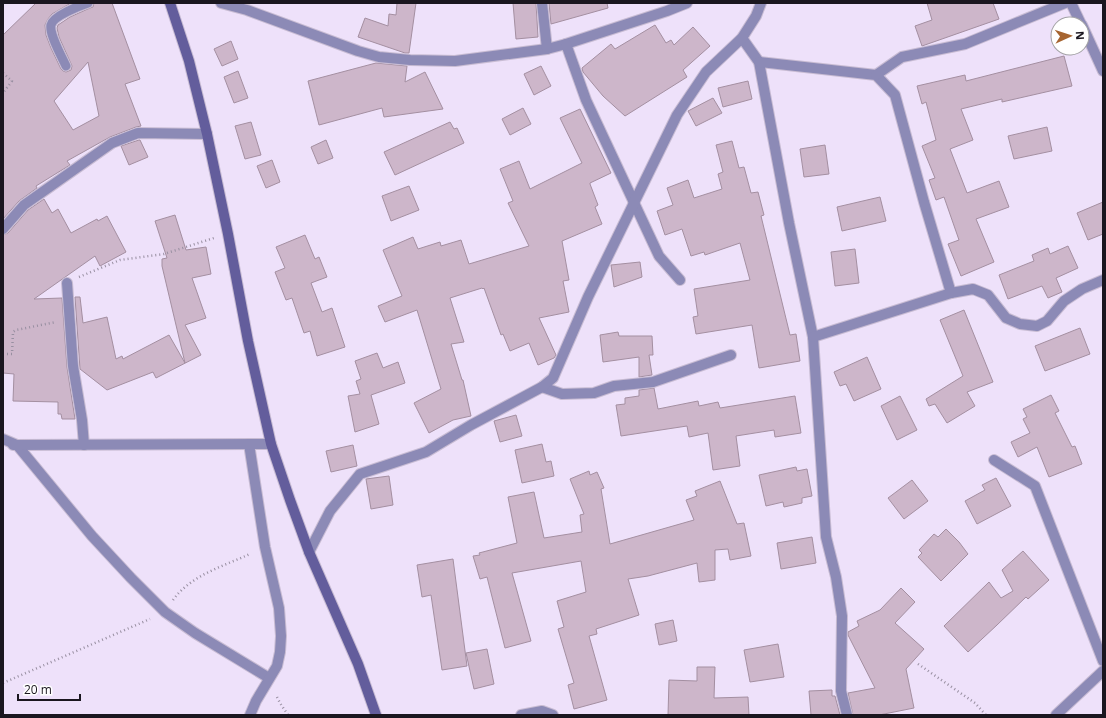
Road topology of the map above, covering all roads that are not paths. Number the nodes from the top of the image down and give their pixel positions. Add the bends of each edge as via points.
1 (88, 3) edge
2 (170, 3) edge
3 (220, 3) edge
4 (542, 3) edge
5 (687, 3) edge
6 (761, 3) edge
7 (1065, 3) edge
8 (1071, 3) edge
9 (1078, 16) edge
10 (742, 38) junction
11 (1090, 43) edge
12 (566, 44) junction
13 (547, 48) junction
14 (759, 62) junction
15 (66, 66) dead end
16 (1103, 71) edge
17 (876, 75) junction
18 (207, 134) junction
19 (634, 201) junction
20 (3, 229) edge
21 (680, 280) dead end
22 (1103, 280) edge
23 (67, 283) road end
24 (952, 293) junction
25 (813, 337) junction
26 (731, 355) dead end
27 (542, 387) junction
28 (3, 439) edge
29 (249, 444) junction
30 (271, 444) junction
31 (3, 445) edge
32 (18, 445) junction
33 (84, 445) junction
34 (994, 460) dead end
35 (310, 552) junction
36 (1103, 661) edge
37 (1103, 671) edge
38 (269, 678) junction
39 (250, 715) edge
40 (376, 715) edge
41 (521, 715) edge
42 (553, 715) edge
43 (847, 715) edge
44 (1056, 715) edge

1 - 15 lane via 55,19 51,24 51,33
2 - 18 street via 189,61
3 - 13 street via 248,10 379,57 455,61
4 - 13 street
5 - 12 street
6 - 10 street
7 - 17 street via 965,44 902,57
8 - 9 street
10 - 14 street
10 - 19 street via 706,72 677,115
11 - 16 street
12 - 13 street
12 - 19 street via 586,100
14 - 17 street
14 - 25 street
17 - 24 street via 895,95
18 - 20 street via 138,133 112,143 24,205
18 - 30 street
19 - 21 street via 659,256
19 - 27 street via 553,378
22 - 24 street via 1082,289 1064,301 1047,321 1037,326 1020,324 1006,318 988,295 978,291
23 - 33 street via 73,366
24 - 25 street
25 - 43 street via 826,537 842,616 841,691
26 - 27 street via 653,382 614,386 594,393 562,394
27 - 35 street via 426,452 360,474 330,511
28 - 32 street
29 - 30 street
29 - 33 street
29 - 38 street via 265,547 279,608 280,652 277,666
30 - 35 street
31 - 32 street
32 - 33 street
32 - 38 street via 92,536 165,612
34 - 36 street via 1035,486
35 - 40 street via 358,664
37 - 44 street
38 - 39 street
41 - 42 street via 542,711

